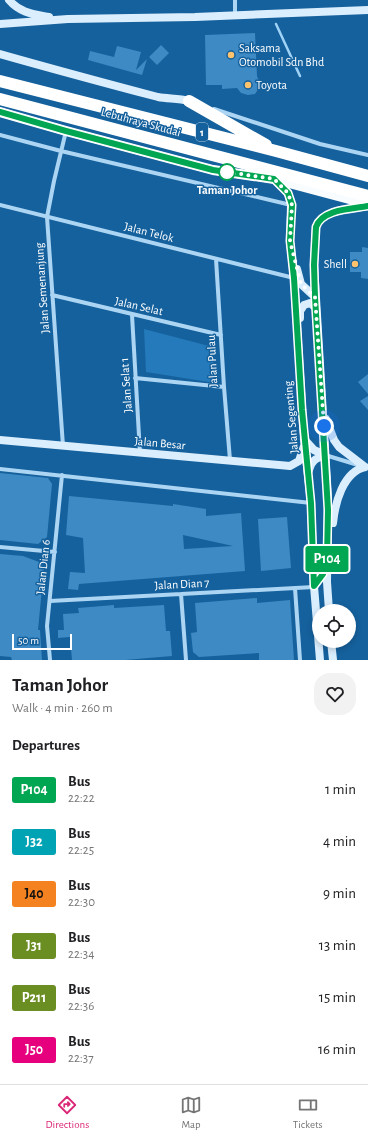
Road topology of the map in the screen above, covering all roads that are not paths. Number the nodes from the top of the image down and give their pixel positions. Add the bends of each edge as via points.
1 (9, 0) edge
2 (235, 0) edge
3 (368, 10) edge
4 (236, 15) junction
5 (68, 19) junction
6 (0, 24) edge
7 (0, 54) edge
8 (0, 81) edge
9 (0, 99) edge
10 (188, 101) junction
11 (0, 112) edge
12 (66, 131) junction
13 (0, 135) edge
14 (61, 151) junction
15 (276, 151) junction
16 (368, 155) edge
17 (368, 176) edge
18 (274, 179) junction
19 (368, 196) edge
20 (0, 205) edge
21 (292, 205) junction
22 (368, 205) edge
23 (47, 217) junction
24 (290, 241) junction
25 (216, 259) junction
26 (294, 278) junction
27 (52, 295) junction
28 (315, 297) junction
29 (316, 308) junction
30 (132, 315) junction
31 (221, 335) junction
32 (299, 366) junction
33 (135, 378) junction
34 (224, 387) junction
35 (323, 411) junction
36 (0, 440) edge
37 (305, 442) junction
38 (63, 446) junction
39 (140, 453) junction
40 (325, 455) junction
41 (230, 461) junction
42 (366, 467) edge
43 (0, 469) edge
44 (62, 475) junction
45 (308, 475) junction
46 (311, 503) junction
47 (0, 547) edge
48 (55, 552) junction
49 (328, 553) junction
50 (314, 586) junction
51 (296, 588) junction
52 (181, 594) junction
53 (50, 601) junction
54 (329, 604) edge
55 (332, 648) edge
56 (50, 660) edge
57 (186, 660) edge
58 (300, 660) edge
59 (320, 660) edge
60 (333, 660) edge

1 - 5 street via 20,10 30,14
2 - 4 street
3 - 4 street
4 - 5 street
5 - 6 street
7 - 10 street via 163,98
8 - 15 highway, Lebuhraya Skudai / 1
9 - 19 highway, Lebuhraya Skudai / 1
10 - 15 highway
10 - 16 street via 320,144
11 - 12 main road
12 - 14 street, Jalan Semenanjung
12 - 18 main road via 213,170
13 - 14 street
14 - 21 street
14 - 23 street, Jalan Semenanjung
15 - 17 highway, Lebuhraya Skudai / 1
18 - 21 street via 288,193
18 - 22 main road
20 - 23 street, Jalan Telok
21 - 24 street, Jalan Segenting
22 - 28 street via 333,212 317,222
23 - 25 street, Jalan Telok
23 - 27 street, Jalan Semenanjung
24 - 26 street, Jalan Segenting
24 - 28 street via 301,284
25 - 26 street, Jalan Telok
25 - 31 street, Jalan Pulau
26 - 32 street, Jalan Segenting
27 - 30 street, Jalan Selat
27 - 38 street, Jalan Semenanjung
28 - 29 street
29 - 32 street via 313,304 307,304 300,311
29 - 35 street
30 - 31 street, Jalan Selat
30 - 33 street, Jalan Selat 1
31 - 34 street, Jalan Pulau
32 - 37 street, Jalan Segenting
33 - 34 street
33 - 39 street, Jalan Selat 1
34 - 41 street, Jalan Pulau
35 - 40 street
35 - 42 street via 339,447
36 - 38 street, Jalan Besar
37 - 40 street
37 - 41 street, Jalan Besar via 299,461 290,466
37 - 45 street, Jalan Segenting
38 - 39 street, Jalan Besar
39 - 41 street, Jalan Besar
40 - 42 street
40 - 45 street via 312,461
40 - 49 street
42 - 49 street via 357,469 343,486 334,513
43 - 44 street
44 - 46 street
44 - 48 street, Jalan Dian 6
45 - 46 street, Jalan Segenting
46 - 50 street, Jalan Segenting
47 - 48 street
48 - 53 street, Jalan Dian 6
49 - 50 street via 323,574
49 - 54 street
50 - 51 street, Jalan Dian 7
50 - 59 street, Jalan Segenting
51 - 52 street, Jalan Dian 7
51 - 58 street
52 - 53 street, Jalan Dian 7
52 - 57 street
53 - 56 street, Jalan Dian 6 via 47,626
55 - 60 street

